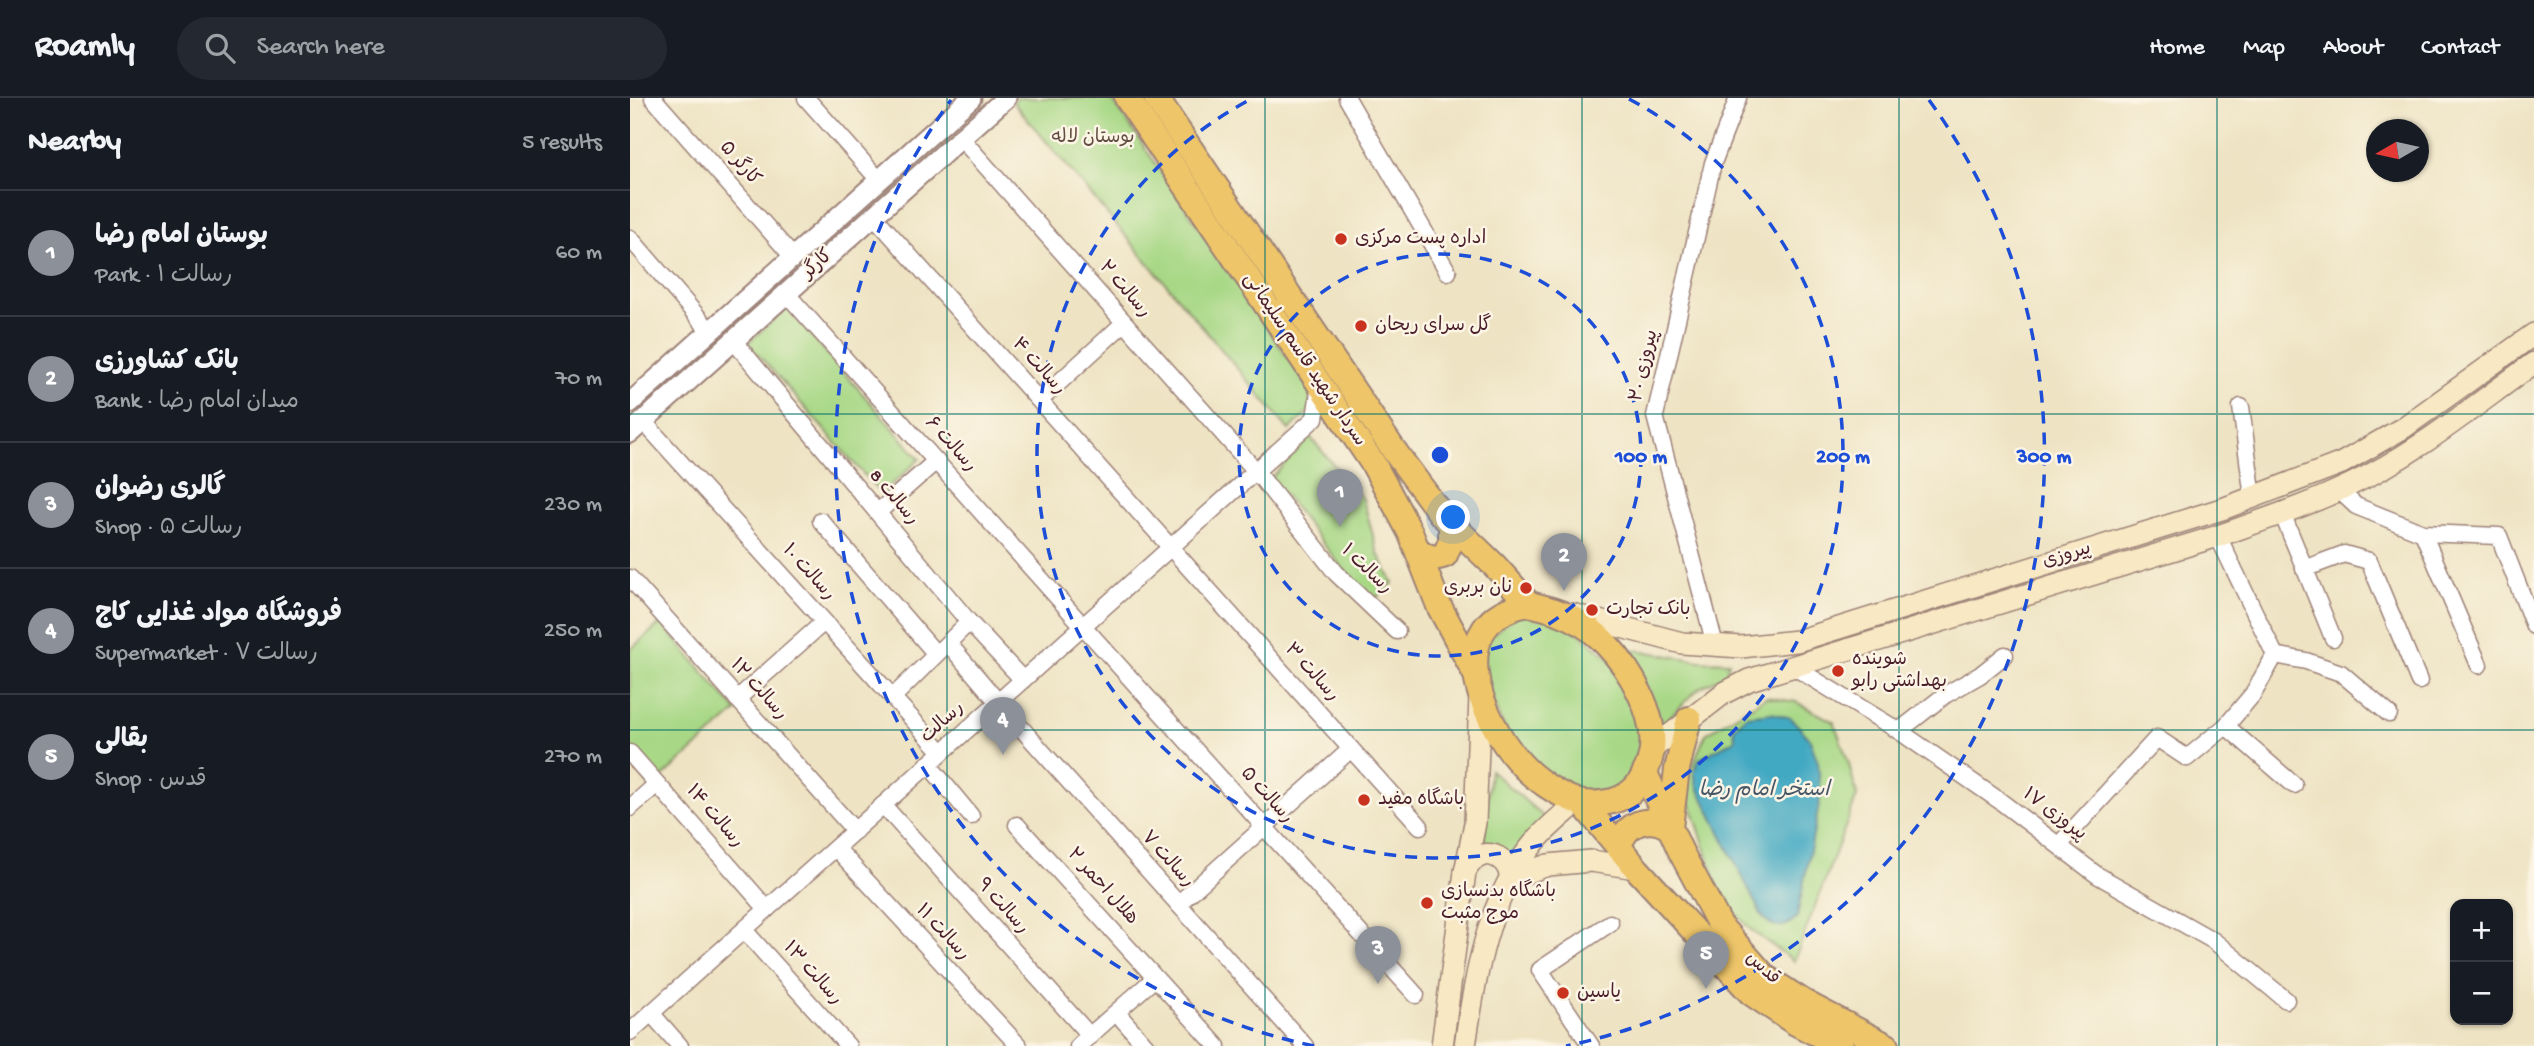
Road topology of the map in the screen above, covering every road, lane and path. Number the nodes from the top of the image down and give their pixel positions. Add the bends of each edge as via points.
1 (653, 98) edge
2 (806, 98) edge
3 (1006, 98) edge
4 (1128, 98) edge
5 (1156, 98) edge
6 (1347, 98) edge
7 (1738, 98) edge
8 (963, 100) edge
9 (960, 137) junction
10 (879, 180) junction
11 (873, 215) junction
12 (828, 226) junction
13 (630, 238) edge
14 (843, 242) junction
15 (793, 257) junction
16 (1448, 272) dead end
17 (786, 293) junction
18 (1124, 323) junction
19 (710, 331) junction
20 (2534, 334) edge
21 (733, 340) junction
22 (2534, 363) edge
23 (1320, 385) junction
24 (1040, 400) junction
25 (630, 403) edge
26 (2241, 407) dead end
27 (1315, 418) junction
28 (636, 427) edge
29 (1350, 429) junction
30 (936, 461) junction
31 (1256, 471) junction
32 (2339, 490) junction
33 (2253, 498) junction
34 (878, 512) junction
35 (2282, 513) junction
36 (821, 521) dead end
37 (1451, 524) junction
38 (2423, 533) junction
39 (2218, 536) junction
40 (1171, 547) junction
41 (1417, 549) junction
42 (2304, 569) junction
43 (630, 578) edge
44 (1529, 604) junction
45 (1562, 612) junction
46 (824, 622) junction
47 (970, 622) junction
48 (1083, 626) junction
49 (2534, 626) edge
50 (1397, 631) dead end
51 (2333, 638) dead end
52 (1714, 645) junction
53 (942, 648) junction
54 (2005, 655) dead end
55 (2275, 655) junction
56 (2479, 665) dead end
57 (1794, 667) junction
58 (1023, 680) junction
59 (2419, 681) dead end
60 (1477, 682) junction
61 (892, 697) junction
62 (737, 699) junction
63 (998, 702) junction
64 (2389, 714) dead end
65 (1689, 719) junction
66 (2226, 726) junction
67 (1899, 731) junction
68 (1653, 748) junction
69 (1351, 749) junction
70 (942, 752) junction
71 (630, 753) edge
72 (929, 764) junction
73 (1645, 773) junction
74 (657, 784) junction
75 (2294, 785) dead end
76 (1580, 802) junction
77 (883, 805) junction
78 (630, 808) edge
79 (971, 816) dead end
80 (1017, 825) dead end
81 (1265, 826) junction
82 (1420, 827) dead end
83 (1670, 828) junction
84 (855, 831) junction
85 (2059, 845) junction
86 (836, 848) junction
87 (1619, 848) junction
88 (1636, 868) junction
89 (1465, 872) junction
90 (1511, 878) junction
91 (1178, 904) junction
92 (767, 909) junction
93 (1610, 923) dead end
94 (744, 930) junction
95 (1155, 978) junction
96 (1416, 995) dead end
97 (2286, 1000) dead end
98 (651, 1013) junction
99 (1117, 1013) junction
100 (630, 1032) edge
101 (1084, 1041) edge
102 (680, 1046) edge
103 (848, 1046) edge
104 (1018, 1046) edge
105 (1146, 1046) edge
106 (1217, 1046) edge
107 (1305, 1046) edge
108 (1441, 1046) edge
109 (1465, 1046) edge
110 (1591, 1046) edge
111 (1841, 1046) edge
112 (1887, 1046) edge

1 - 15 street, کارگر ۵
2 - 10 street
3 - 9 street, کارگر
4 - 23 main road, سردار شهید قاسم سلیمانی
5 - 37 main road via 1395,452
6 - 16 street
7 - 52 street, پیروزی ۲۰ via 1713,163 1655,415
8 - 10 street, کارگر
9 - 11 street, کارگر
9 - 18 street, رسالت ۲
10 - 12 street, کارگر
11 - 14 street, کارگر
11 - 24 street, رسالت ۴
12 - 14 street
12 - 15 street, کارگر
13 - 19 street
14 - 17 street, کارگر
15 - 19 street, کارگر
17 - 21 street, کارگر
17 - 30 street, رسالت ۶
18 - 24 street
18 - 31 street, رسالت ۲
19 - 25 street, کارگر
20 - 33 main road, پیروزی via 2393,434 2342,463
21 - 28 street, کارگر
21 - 34 street, رسالت 8
22 - 32 main road, پیروزی via 2415,448
23 - 27 street
23 - 29 main road, سردار شهید قاسم سلیمانی
24 - 40 street, رسالت ۴
26 - 33 street
27 - 29 street
27 - 31 street, رسالت
28 - 46 street, رسالت ۱۰
29 - 41 main road, سردار شهید قاسم سلیمانی
30 - 34 street
30 - 48 street, رسالت ۶
31 - 40 street, رسالت
31 - 50 street, رسالت ۱ via 1336,573
32 - 35 main road, پیروزی
32 - 38 street via 2356,506
33 - 52 main road, پیروزی via 1797,641
34 - 47 street, رسالت 8
35 - 39 main road, پیروزی
35 - 42 street
36 - 53 street, رسالت ۷
37 - 41 main road via 1445,555 1436,558
37 - 44 main road
38 - 49 street via 2499,536
38 - 56 street
39 - 55 street
39 - 57 main road, پیروزی
40 - 48 street, رسالت
40 - 69 street, رسالت ۳
41 - 60 main road, سردار شهید قاسم سلیمانی
42 - 51 street
42 - 59 street via 2344,554 2369,561
43 - 62 street, رسالت ۱۲
44 - 45 main road
44 - 60 main road via 1496,615 1484,628 1477,643
45 - 52 main road, پیروزی via 1682,643
45 - 68 main road via 1606,644 1627,671 1644,703
46 - 61 street, رسالت ۱۰
46 - 62 street
47 - 53 street
47 - 58 street, رسالت 8
48 - 58 street, رسالت
48 - 81 street, رسالت ۵
53 - 61 street
53 - 63 street, رسالت ۷
54 - 67 street
55 - 64 street via 2341,673
55 - 66 street via 2253,694
57 - 65 main road, پیروزی via 1749,680
57 - 67 street, پیروزی ۱۷
58 - 63 street, رسالت
60 - 76 main road via 1494,729 1521,765
60 - 89 main road via 1475,823
61 - 70 street, رسالت ۱۰
62 - 84 street, رسالت ۱۲
63 - 70 street, رسالت
63 - 91 street, رسالت ۷
65 - 68 main road, پیروزی
65 - 83 main road
66 - 75 street
66 - 85 street via 2187,758 2157,738
67 - 85 street, پیروزی ۱۷
68 - 73 main road
69 - 81 street
69 - 82 street, رسالت ۳
70 - 72 street, رسالت
71 - 74 street, رسالت ۱۴
72 - 77 street, رسالت
72 - 79 street
73 - 76 main road via 1630,793 1615,800
73 - 83 main road, قدس
74 - 78 street
74 - 92 street, رسالت ۱۴
76 - 87 main road, قدس
76 - 90 main road via 1534,843
77 - 84 street, رسالت
77 - 101 street, رسالت ۹
80 - 95 street, هلال احمر ۲
81 - 91 street
81 - 96 street, رسالت ۵
83 - 87 main road via 1651,821 1638,823 1627,831
83 - 112 main road, قدس via 1721,927 1765,977
84 - 86 street, رسالت
85 - 97 street, پیروزی ۱۷ via 2098,875 2214,941
86 - 92 street, رسالت
86 - 104 street, رسالت ۱۱
87 - 88 main road, قدس
88 - 90 main road via 1591,861 1548,865
88 - 111 main road, قدس via 1751,993
89 - 90 main road via 1476,857 1486,854 1504,860
89 - 108 main road
90 - 109 main road via 1492,919 1478,970
91 - 107 street, رسالت ۷
92 - 94 street, رسالت
93 - 110 street via 1541,970
94 - 98 street, رسالت
94 - 103 street, رسالت ۱۳
95 - 99 street
95 - 106 street, هلال احمر ۲
98 - 100 street, رسالت
98 - 102 street
99 - 101 street
99 - 105 street

